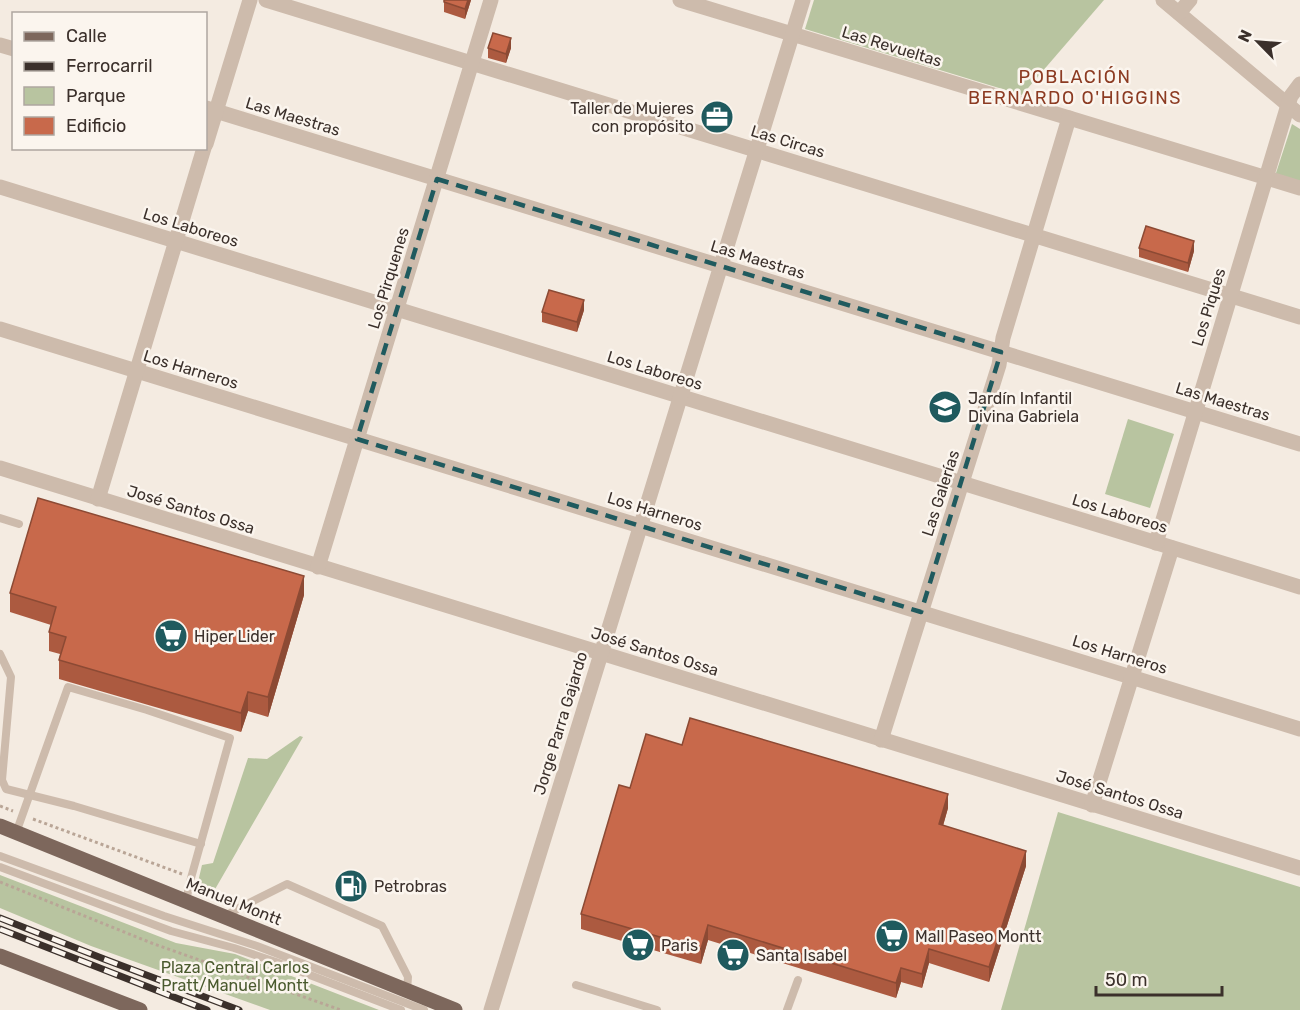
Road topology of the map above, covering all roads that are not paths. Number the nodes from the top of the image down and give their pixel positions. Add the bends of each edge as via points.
1 (250, 0) edge
2 (266, 0) edge
3 (491, 0) edge
4 (680, 0) edge
5 (802, 0) edge
6 (1163, 0) edge
7 (1190, 0) edge
8 (1179, 14) junction
9 (791, 34) junction
10 (472, 63) junction
11 (1300, 84) edge
12 (1288, 105) junction
13 (211, 110) edge
14 (1300, 115) edge
15 (1070, 118) junction
16 (207, 137) edge
17 (203, 150) edge
18 (756, 150) junction
19 (1266, 178) junction
20 (437, 179) junction
21 (0, 187) edge
22 (1300, 188) edge
23 (1034, 235) junction
24 (176, 241) junction
25 (720, 266) junction
26 (1230, 295) junction
27 (397, 309) junction
28 (1300, 317) edge
29 (0, 329) edge
30 (1001, 352) junction
31 (136, 371) junction
32 (680, 396) junction
33 (1195, 411) junction
34 (357, 439) junction
35 (1300, 444) edge
36 (0, 468) edge
37 (962, 483) junction
38 (98, 499) junction
39 (0, 518) edge
40 (19, 524) dead end
41 (640, 526) junction
42 (1156, 543) junction
43 (1172, 548) junction
44 (318, 567) junction
45 (1300, 587) edge
46 (921, 612) junction
47 (600, 653) junction
48 (0, 654) edge
49 (1132, 677) junction
50 (1300, 729) edge
51 (881, 740) junction
52 (29, 794) junction
53 (1092, 805) junction
54 (0, 826) edge
55 (16, 833) junction
56 (201, 844) junction
57 (0, 856) edge
58 (0, 867) edge
59 (1300, 868) edge
60 (186, 901) junction
61 (224, 917) junction
62 (0, 956) edge
63 (798, 980) dead end
64 (576, 985) dead end
65 (407, 990) junction
66 (140, 1010) edge
67 (402, 1010) edge
68 (424, 1010) edge
69 (455, 1010) edge
70 (491, 1010) edge
71 (657, 1010) edge
72 (787, 1010) edge

1 - 13 street
2 - 10 street, Las Circas
3 - 10 street, Los Pirquenes
4 - 9 street, Las Revueltas
5 - 9 street, Jorge Parra Gajardo
6 - 8 street
7 - 8 street
8 - 12 street
9 - 15 street, Las Revueltas
9 - 18 street, Jorge Parra Gajardo
10 - 18 street, Las Circas
10 - 20 street, Los Pirquenes
11 - 12 street, Los Piques
12 - 14 street
12 - 19 street, Los Piques
13 - 16 street
13 - 20 street, Las Maestras
15 - 19 street, Las Revueltas
15 - 23 street, Las Galerías
17 - 24 street
18 - 23 street, Las Circas
18 - 25 street, Jorge Parra Gajardo
19 - 22 street, Las Revueltas
19 - 26 street, Los Piques
20 - 25 street, Las Maestras
20 - 27 street, Los Pirquenes
21 - 24 street, Los Laboreos
23 - 26 street, Las Circas
23 - 30 street, Las Galerías
24 - 27 street, Los Laboreos
24 - 31 street
25 - 30 street, Las Maestras
25 - 32 street, Jorge Parra Gajardo
26 - 28 street, Las Circas
26 - 33 street, Los Piques
27 - 32 street, Los Laboreos
27 - 34 street, Los Pirquenes
29 - 31 street, Los Harneros
30 - 33 street, Las Maestras
30 - 37 street, Las Galerías
31 - 34 street, Los Harneros
31 - 38 street
32 - 37 street, Los Laboreos
32 - 41 street, Jorge Parra Gajardo
33 - 35 street, Las Maestras
33 - 42 street, Los Piques
34 - 41 street, Los Harneros
34 - 44 street, Los Pirquenes
36 - 38 street, José Santos Ossa
37 - 42 street, Los Laboreos
37 - 46 street, Las Galerías
38 - 44 street, José Santos Ossa
39 - 40 lane
41 - 46 street, Los Harneros
41 - 47 street, Jorge Parra Gajardo
42 - 43 street, Los Laboreos
43 - 45 street, Los Laboreos
43 - 49 street
44 - 47 street, José Santos Ossa
46 - 49 street, Los Harneros
46 - 51 street, Las Galerías
47 - 51 street, José Santos Ossa
47 - 70 street, Jorge Parra Gajardo
48 - 52 lane via 11,677 2,780 6,789
49 - 50 street, Los Harneros
49 - 53 street
51 - 53 street, José Santos Ossa
52 - 55 lane
52 - 56 lane
52 - 56 lane via 68,687 109,698 230,738
53 - 59 street, José Santos Ossa
54 - 55 main road, Manuel Montt
55 - 60 main road, Manuel Montt
56 - 60 lane
57 - 68 lane, Manuel Montt via 257,946
58 - 67 lane
60 - 61 main road, Manuel Montt
61 - 65 main road, Manuel Montt
61 - 65 lane via 288,884 382,926 408,977
62 - 66 main road
63 - 72 lane
64 - 71 lane
65 - 69 main road, Manuel Montt

